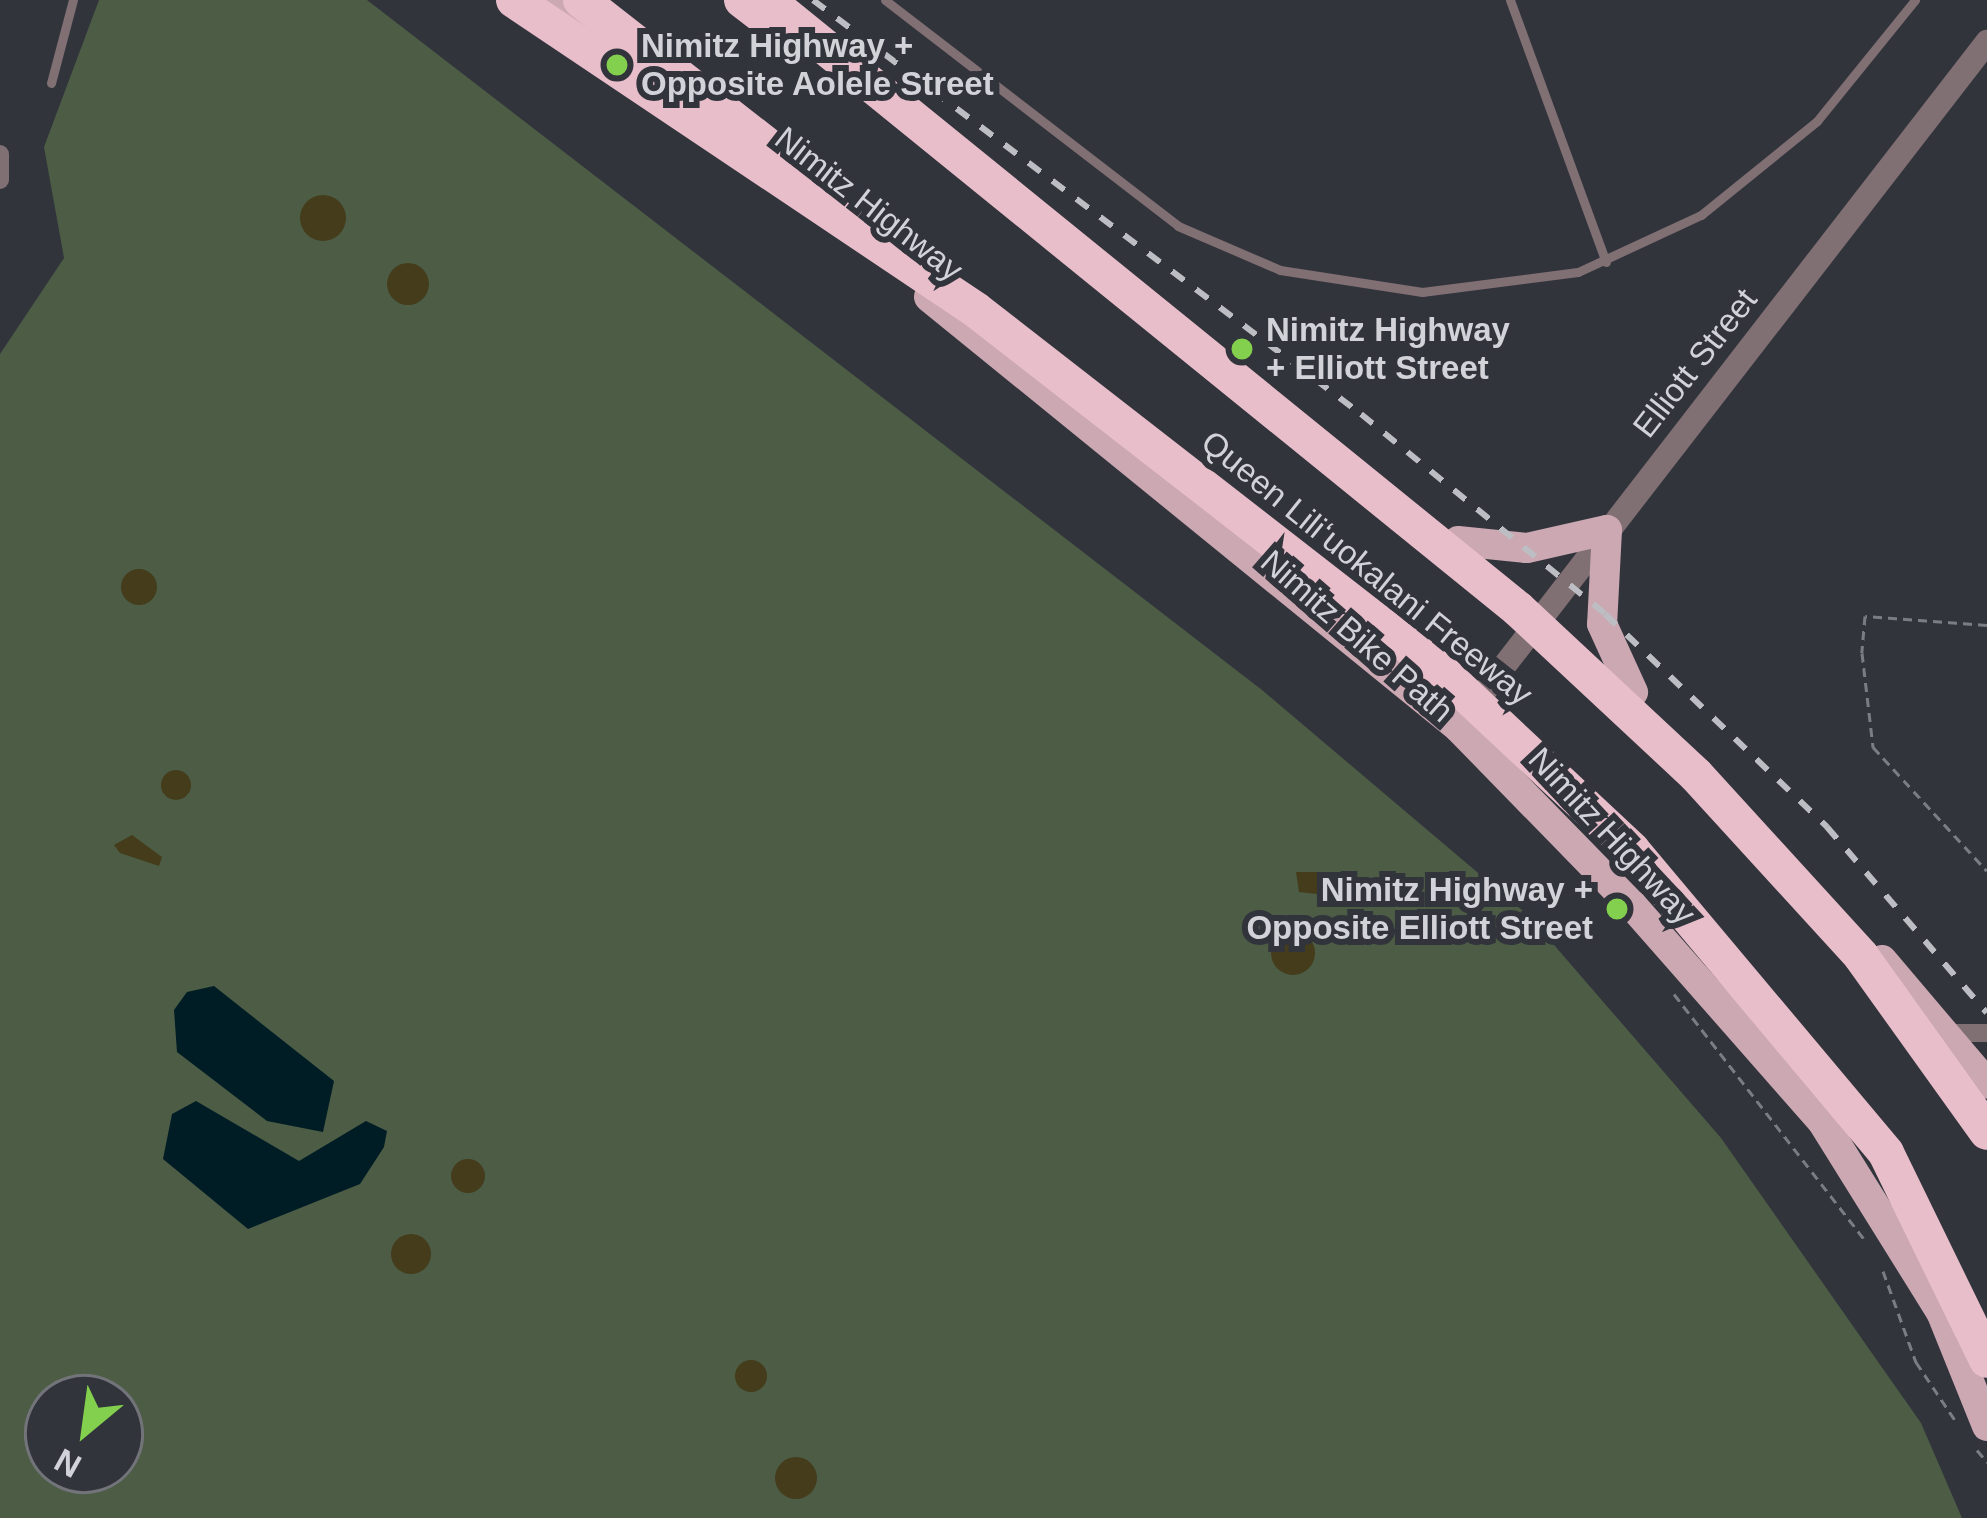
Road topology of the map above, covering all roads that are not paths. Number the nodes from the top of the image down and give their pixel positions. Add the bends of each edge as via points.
1 (73, 0) edge
2 (514, 0) edge
3 (552, 0) edge
4 (581, 0) edge
5 (742, 0) edge
6 (765, 0) edge
7 (885, 0) edge
8 (1510, 0) edge
9 (1915, 0) edge
10 (1987, 42) edge
11 (51, 83) dead end
12 (0, 154) edge
13 (0, 180) edge
14 (1606, 262) junction
15 (1114, 288) junction
16 (976, 310) junction
17 (1606, 530) junction
18 (1458, 541) junction
19 (1540, 614) junction
20 (1633, 692) junction
21 (1458, 727) junction
22 (1861, 956) junction
23 (1944, 1033) junction
24 (1987, 1033) edge
25 (1987, 1084) edge
26 (1987, 1106) edge
27 (1987, 1132) edge
28 (1886, 1154) junction
29 (1987, 1312) edge
30 (1987, 1360) edge
31 (1987, 1426) edge

1 - 11 lane
2 - 16 highway, bridge
3 - 21 main road, Nimitz Highway
4 - 16 highway, Queen Liliʻuokalani Freeway, bridge
5 - 15 highway, Queen Liliʻuokalani Freeway, bridge
6 - 15 highway, bridge
6 - 18 main road
7 - 14 lane via 1145,205 1251,260 1422,292 1511,286
8 - 14 lane
9 - 14 lane via 1762,173
10 - 17 street, Elliott Street
12 - 13 street
15 - 22 highway, Queen Liliʻuokalani Freeway, bridge via 1593,675
16 - 28 highway, Queen Liliʻuokalani Freeway, bridge via 1336,587 1536,757 1719,947
17 - 18 main road via 1527,548
17 - 19 street, Elliott Street
17 - 20 main road via 1602,624
18 - 19 main road
19 - 20 main road
19 - 21 street, Elliott Street
20 - 23 main road
21 - 31 main road, Nimitz Highway via 1822,1121 1941,1312
22 - 26 highway
22 - 27 highway, Queen Liliʻuokalani Freeway
23 - 24 street
23 - 25 main road
28 - 29 highway, Queen Liliʻuokalani Freeway
28 - 30 highway

